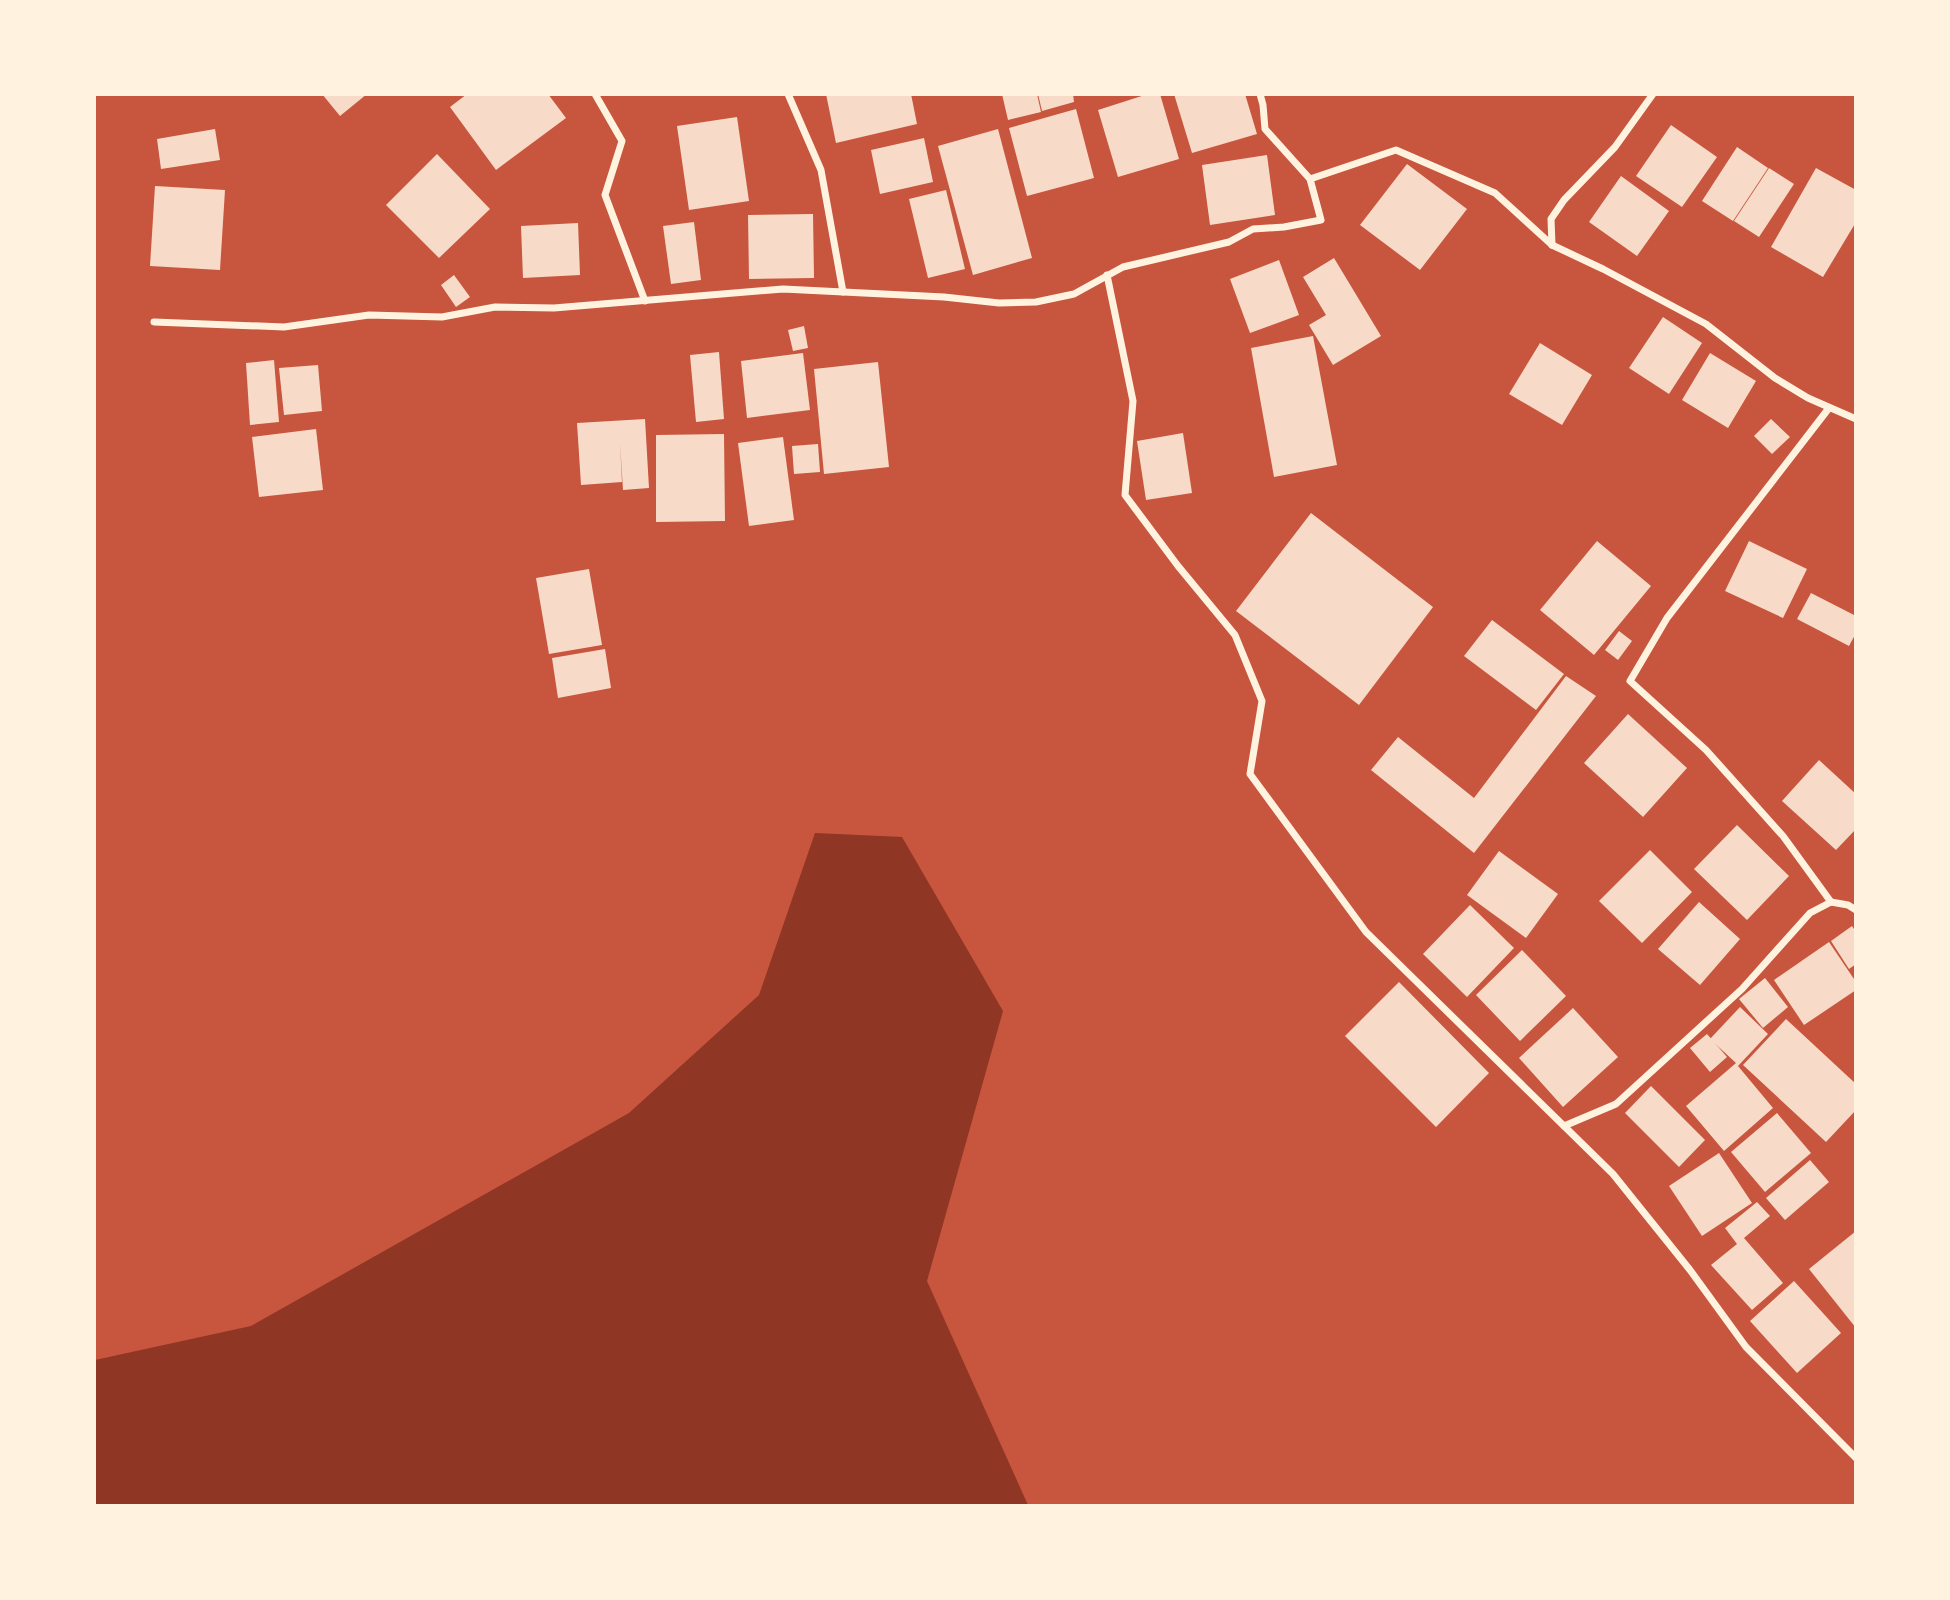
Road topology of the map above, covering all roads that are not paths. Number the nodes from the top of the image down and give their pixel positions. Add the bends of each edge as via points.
1 (595, 94) edge
2 (788, 94) edge
3 (1260, 94) edge
4 (1653, 94) edge
5 (1310, 179) junction
6 (1552, 245) junction
7 (1107, 275) junction
8 (844, 292) junction
9 (646, 301) junction
10 (154, 322) dead end
11 (1829, 408) junction
12 (1856, 419) edge
13 (1831, 902) junction
14 (1856, 910) edge
15 (1564, 1126) junction
16 (1856, 1458) edge

1 - 9 street via 622,141 605,195
2 - 8 street via 821,170
3 - 5 street via 1265,129
4 - 6 street via 1615,147 1551,219
5 - 6 street via 1396,150 1495,193
5 - 7 street via 1321,220 1253,229 1229,242 1133,264
6 - 11 street via 1706,324 1775,379
7 - 8 street via 1074,294 1036,302
7 - 15 street via 1133,401 1125,495 1235,635 1262,701 1250,774 1366,932
8 - 9 street via 783,289
9 - 10 street via 495,307 442,317 369,315 284,327
11 - 12 street
11 - 13 street via 1667,618 1629,681 1706,750 1783,836
13 - 14 street
13 - 15 street via 1810,913 1742,989 1615,1104
15 - 16 street via 1613,1174 1746,1347

